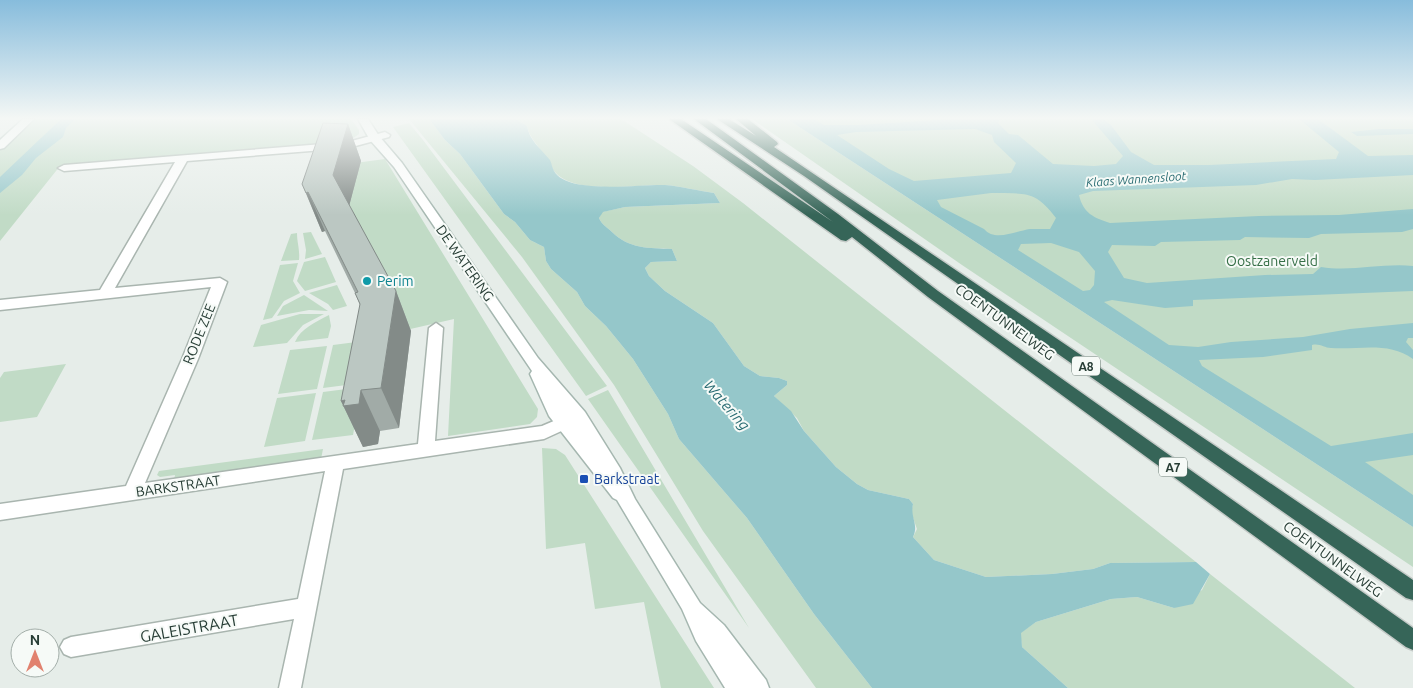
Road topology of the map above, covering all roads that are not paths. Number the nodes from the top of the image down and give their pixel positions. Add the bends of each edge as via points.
1 (276, 151) edge
2 (389, 151) edge
3 (721, 151) edge
4 (744, 151) edge
5 (772, 151) edge
6 (780, 151) edge
7 (183, 159) junction
8 (64, 168) dead end
9 (808, 174) junction
10 (105, 294) junction
11 (933, 294) junction
12 (0, 305) edge
13 (436, 328) dead end
14 (533, 362) junction
15 (579, 416) junction
16 (562, 423) junction
17 (426, 450) junction
18 (335, 464) junction
19 (132, 493) junction
20 (628, 504) junction
21 (0, 512) edge
22 (1413, 591) edge
23 (690, 603) junction
24 (307, 607) junction
25 (1413, 640) edge
26 (71, 647) dead end
27 (290, 688) edge
28 (737, 688) edge
29 (758, 688) edge

1 - 7 street
2 - 14 street, DE WATERING
3 - 11 highway, A7
4 - 11 highway, COENTUNNELWEG via 834,216
5 - 9 highway, COENTUNNELWEG / A8
6 - 9 highway, A8
7 - 8 street
7 - 10 street
9 - 22 highway, COENTUNNELWEG / A8
10 - 12 street, RODE ZEE
10 - 19 street, RODE ZEE via 220,282
11 - 25 highway, COENTUNNELWEG / A7
13 - 17 street
14 - 15 street, DE WATERING
14 - 16 street, DE WATERING
15 - 16 street
15 - 20 street, DE WATERING via 614,473
16 - 17 street, BARKSTRAAT via 544,432
16 - 20 street, DE WATERING
17 - 18 street, BARKSTRAAT
18 - 19 street, BARKSTRAAT
18 - 24 street
19 - 21 street, BARKSTRAAT
20 - 23 street, DE WATERING
23 - 28 street, DE WATERING via 703,634
23 - 29 street, DE WATERING via 717,632
24 - 26 street, GALEISTRAAT
24 - 27 street

